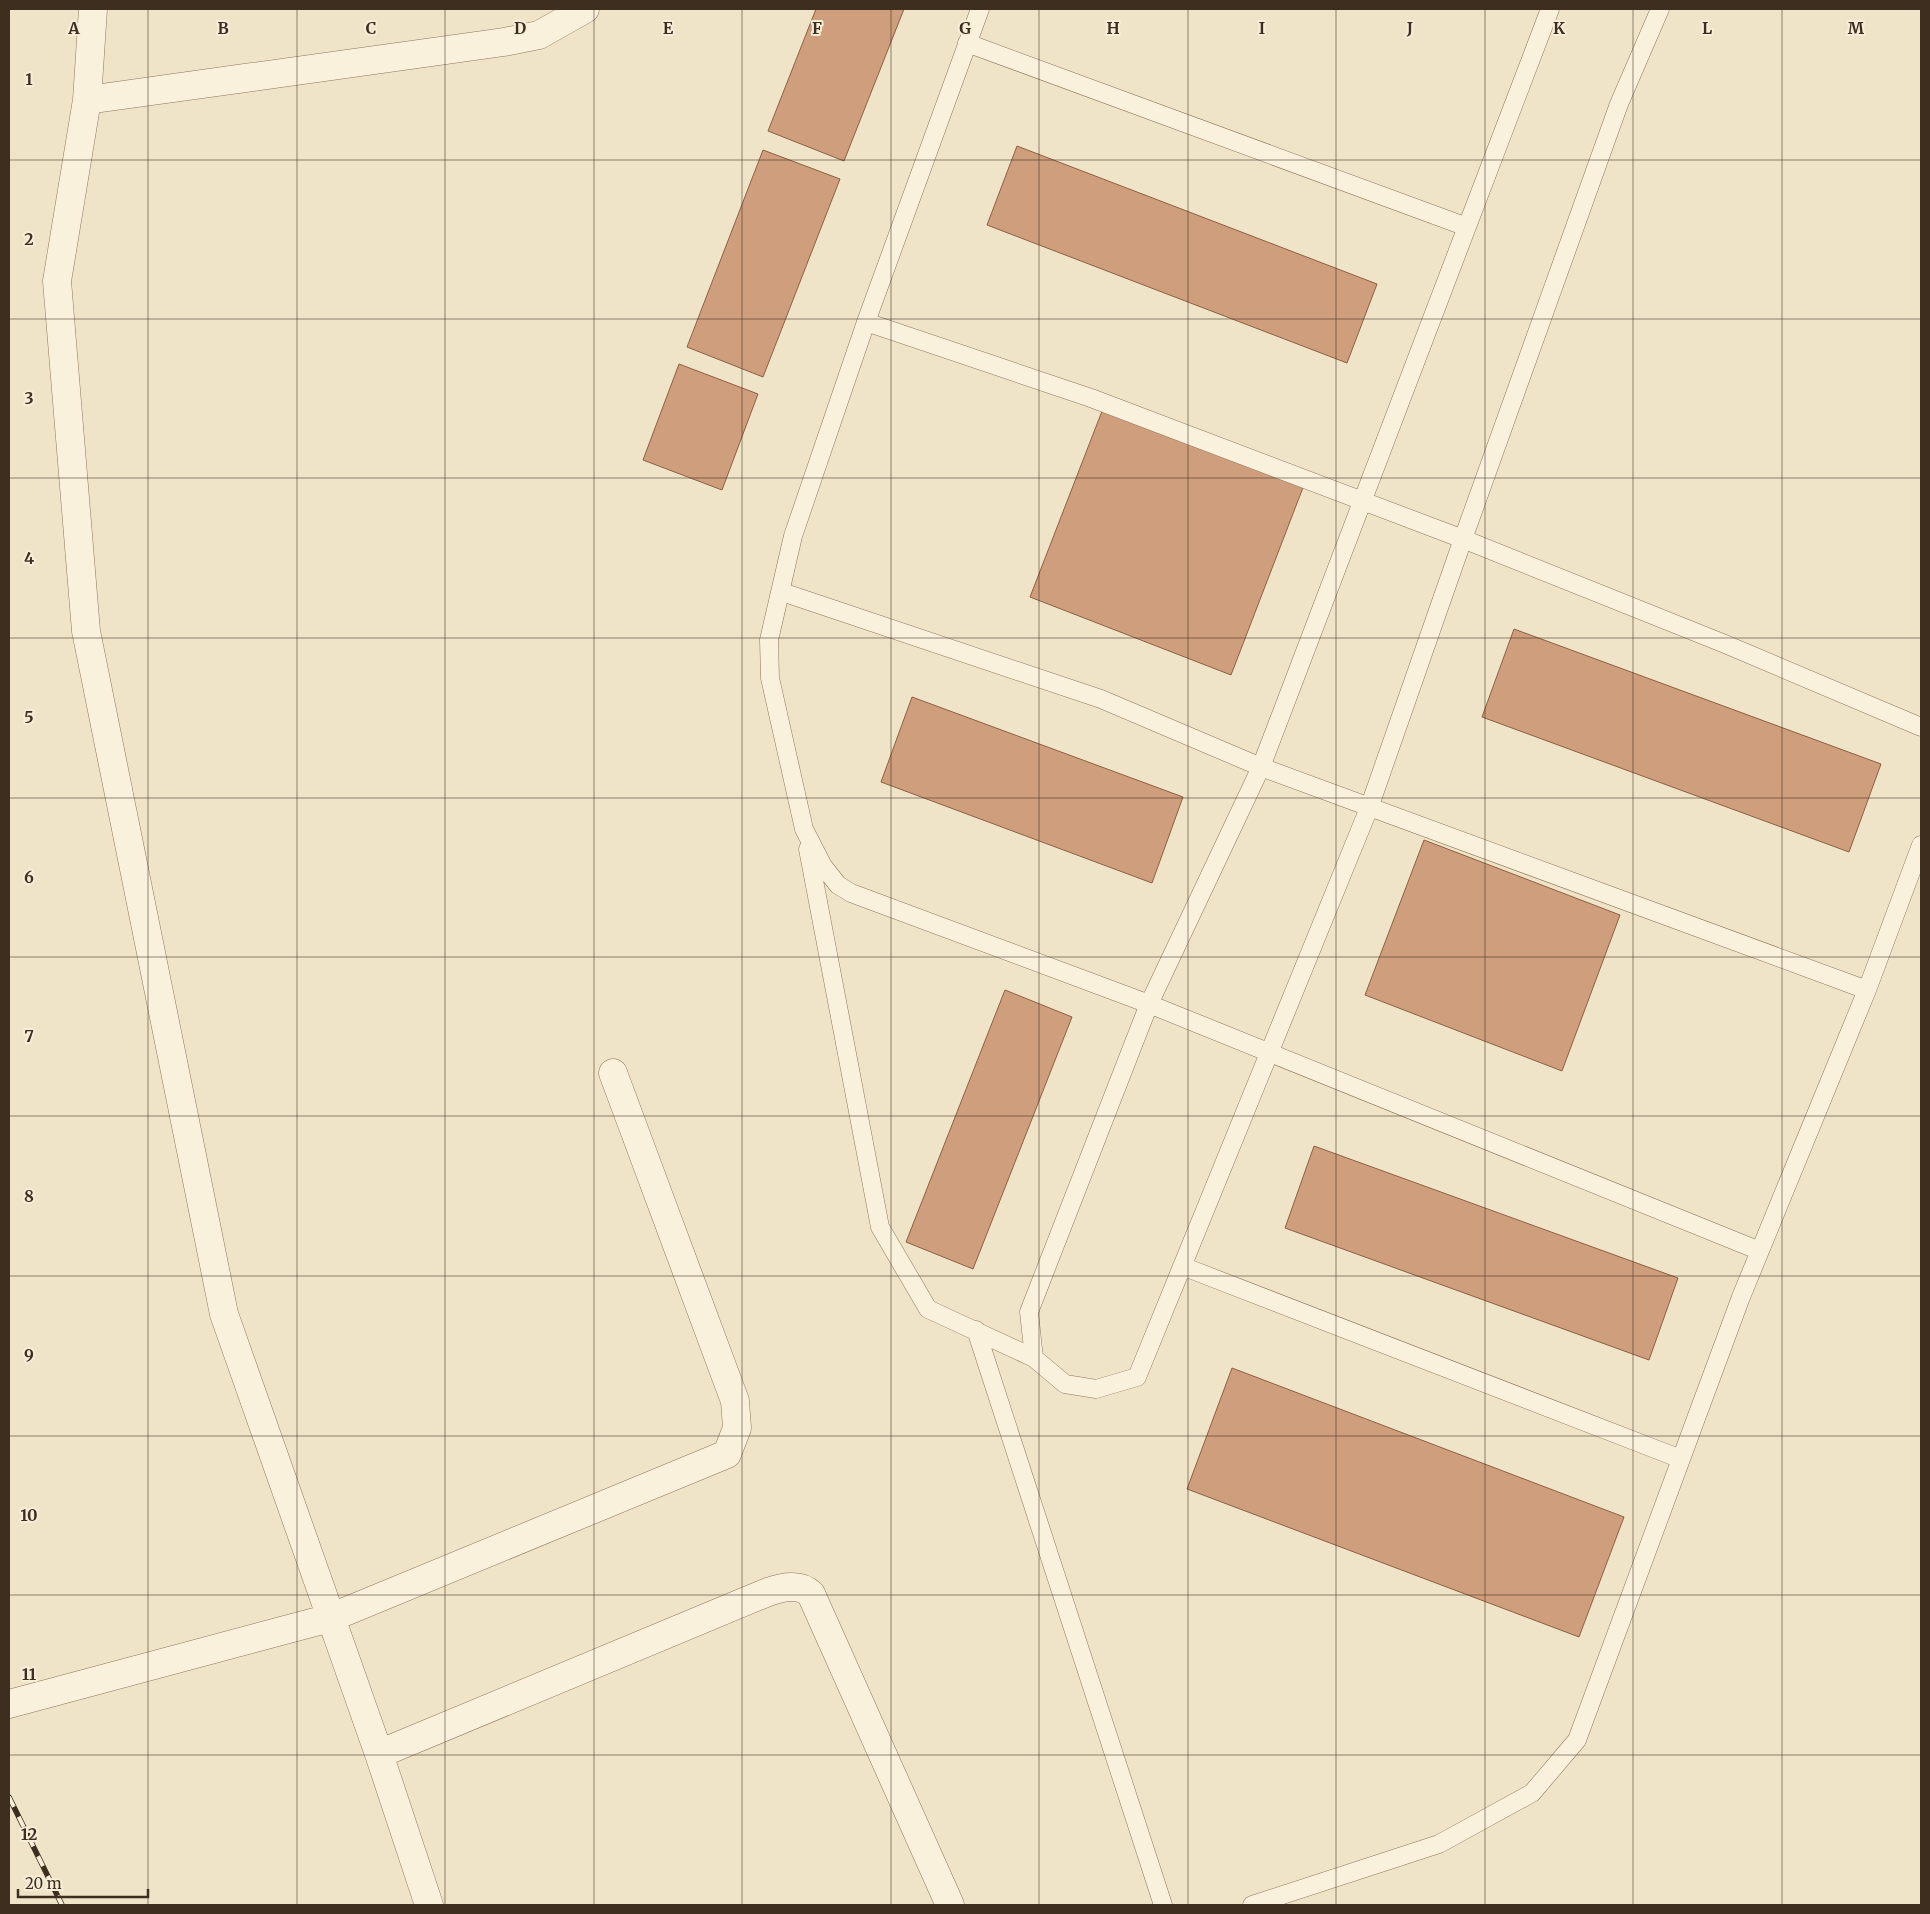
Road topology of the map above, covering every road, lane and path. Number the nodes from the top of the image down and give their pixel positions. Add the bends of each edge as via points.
1 (93, 9) edge
2 (584, 9) edge
3 (980, 9) edge
4 (1550, 9) edge
5 (1660, 9) edge
6 (967, 43) junction
7 (87, 100) junction
8 (1467, 227) junction
9 (866, 322) junction
10 (1362, 501) junction
11 (1462, 539) junction
12 (782, 592) junction
13 (1921, 727) edge
14 (1260, 767) junction
15 (1369, 808) junction
16 (804, 829) junction
17 (1921, 845) edge
18 (1867, 990) junction
19 (1149, 1004) junction
20 (1269, 1052) junction
21 (613, 1073) dead end
22 (1760, 1251) junction
23 (1182, 1266) junction
24 (976, 1330) junction
25 (1034, 1358) junction
26 (1681, 1458) junction
27 (330, 1618) junction
28 (9, 1704) edge
29 (379, 1754) junction
30 (429, 1905) edge
31 (950, 1905) edge
32 (1163, 1905) edge
33 (1252, 1905) edge

1 - 7 street
2 - 7 street via 539,35 504,42
3 - 6 lane
4 - 8 lane
5 - 11 lane via 1619,104
6 - 8 lane
6 - 9 lane
7 - 27 street via 57,280 86,631 224,1314
8 - 10 lane
9 - 10 lane via 1092,398
9 - 12 lane via 793,536
10 - 11 lane
10 - 14 lane
11 - 13 lane via 1725,644
11 - 15 lane
12 - 14 lane via 1101,699
12 - 16 lane via 769,640 768,660
14 - 15 lane
14 - 19 lane
15 - 18 lane
15 - 20 lane
16 - 19 lane via 823,866 838,885 851,893
16 - 24 lane via 880,1227 928,1309
17 - 18 lane
18 - 22 lane
19 - 20 lane
19 - 25 lane via 1029,1312
20 - 22 lane
20 - 23 lane
21 - 27 street via 735,1401 737,1428 729,1452 635,1494
22 - 26 lane
23 - 25 lane via 1137,1377 1096,1389 1065,1384
23 - 26 lane
24 - 25 lane
24 - 32 lane
26 - 33 lane via 1577,1740 1532,1793 1439,1844
27 - 28 street
27 - 29 street
29 - 30 street
29 - 31 street via 768,1592 790,1587 804,1589 811,1594

